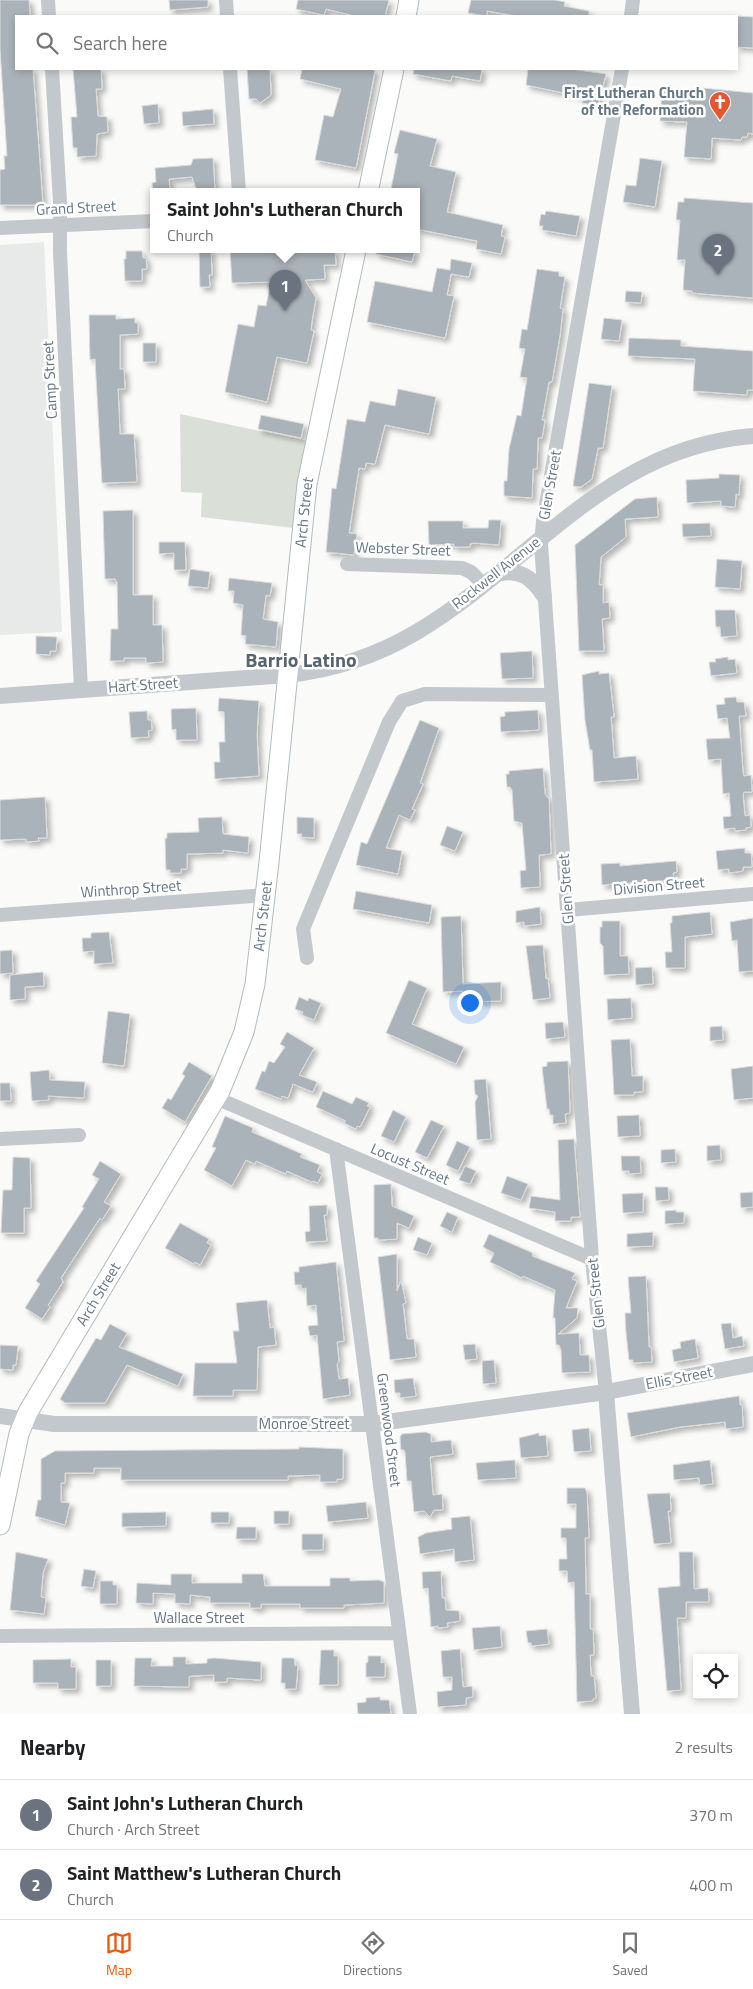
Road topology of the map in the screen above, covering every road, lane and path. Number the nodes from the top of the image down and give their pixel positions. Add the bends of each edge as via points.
1 (48, 0) edge
2 (226, 0) edge
3 (409, 0) edge
4 (633, 0) edge
5 (48, 15) edge
6 (227, 15) edge
7 (406, 15) edge
8 (631, 15) edge
9 (52, 70) edge
10 (230, 70) edge
11 (394, 70) edge
12 (622, 70) edge
13 (238, 188) edge
14 (369, 188) edge
15 (150, 221) edge
16 (60, 225) junction
17 (0, 228) edge
18 (355, 253) edge
19 (753, 436) edge
20 (542, 538) junction
21 (347, 564) dead end
22 (496, 574) junction
23 (483, 584) junction
24 (544, 596) junction
25 (287, 675) junction
26 (81, 690) junction
27 (552, 695) junction
28 (0, 696) edge
29 (753, 894) edge
30 (265, 896) junction
31 (568, 910) junction
32 (0, 915) edge
33 (307, 958) dead end
34 (216, 1098) junction
35 (79, 1135) dead end
36 (0, 1139) edge
37 (336, 1149) junction
38 (592, 1259) junction
39 (753, 1364) edge
40 (606, 1392) junction
41 (0, 1416) edge
42 (24, 1421) junction
43 (372, 1424) junction
44 (0, 1524) edge
45 (399, 1633) junction
46 (0, 1636) edge
47 (410, 1714) edge
48 (632, 1714) edge

1 - 5 street
2 - 6 street
3 - 7 main road
4 - 8 street
9 - 16 street, Camp Street
10 - 13 street
11 - 14 main road
12 - 20 street, Glen Street
15 - 16 street, Grand Street
16 - 17 street, Grand Street
16 - 26 street, Camp Street
18 - 25 main road, Arch Street via 310,470
19 - 20 street, Rockwell Avenue via 693,447 648,464 602,491
20 - 22 street, Rockwell Avenue
20 - 24 street, Glen Street
21 - 23 street, Webster Street via 462,568
22 - 23 street, Rockwell Avenue
22 - 24 street via 524,574
23 - 25 street, Rockwell Avenue via 436,620 395,644 336,666
24 - 27 street, Glen Street
25 - 26 street, Hart Street
25 - 30 main road, Arch Street
26 - 28 street, Hart Street
27 - 31 street, Glen Street
27 - 33 street via 425,694 402,701 390,722 303,929
29 - 31 street, Division Street
30 - 32 street, Winthrop Street
30 - 34 main road, Arch Street via 248,1017 235,1059
31 - 38 street, Glen Street
34 - 37 street, Locust Street
34 - 42 main road, Arch Street
35 - 36 street
37 - 38 street, Locust Street
37 - 43 street, Greenwood Street
38 - 40 street, Glen Street
39 - 40 street, Ellis Street
40 - 43 street, Monroe Street
40 - 48 street, Glen Street
41 - 42 street, Monroe Street
42 - 43 street, Monroe Street via 54,1424
42 - 44 main road, Arch Street
43 - 45 street, Greenwood Street
45 - 46 street, Wallace Street
45 - 47 street, Greenwood Street

